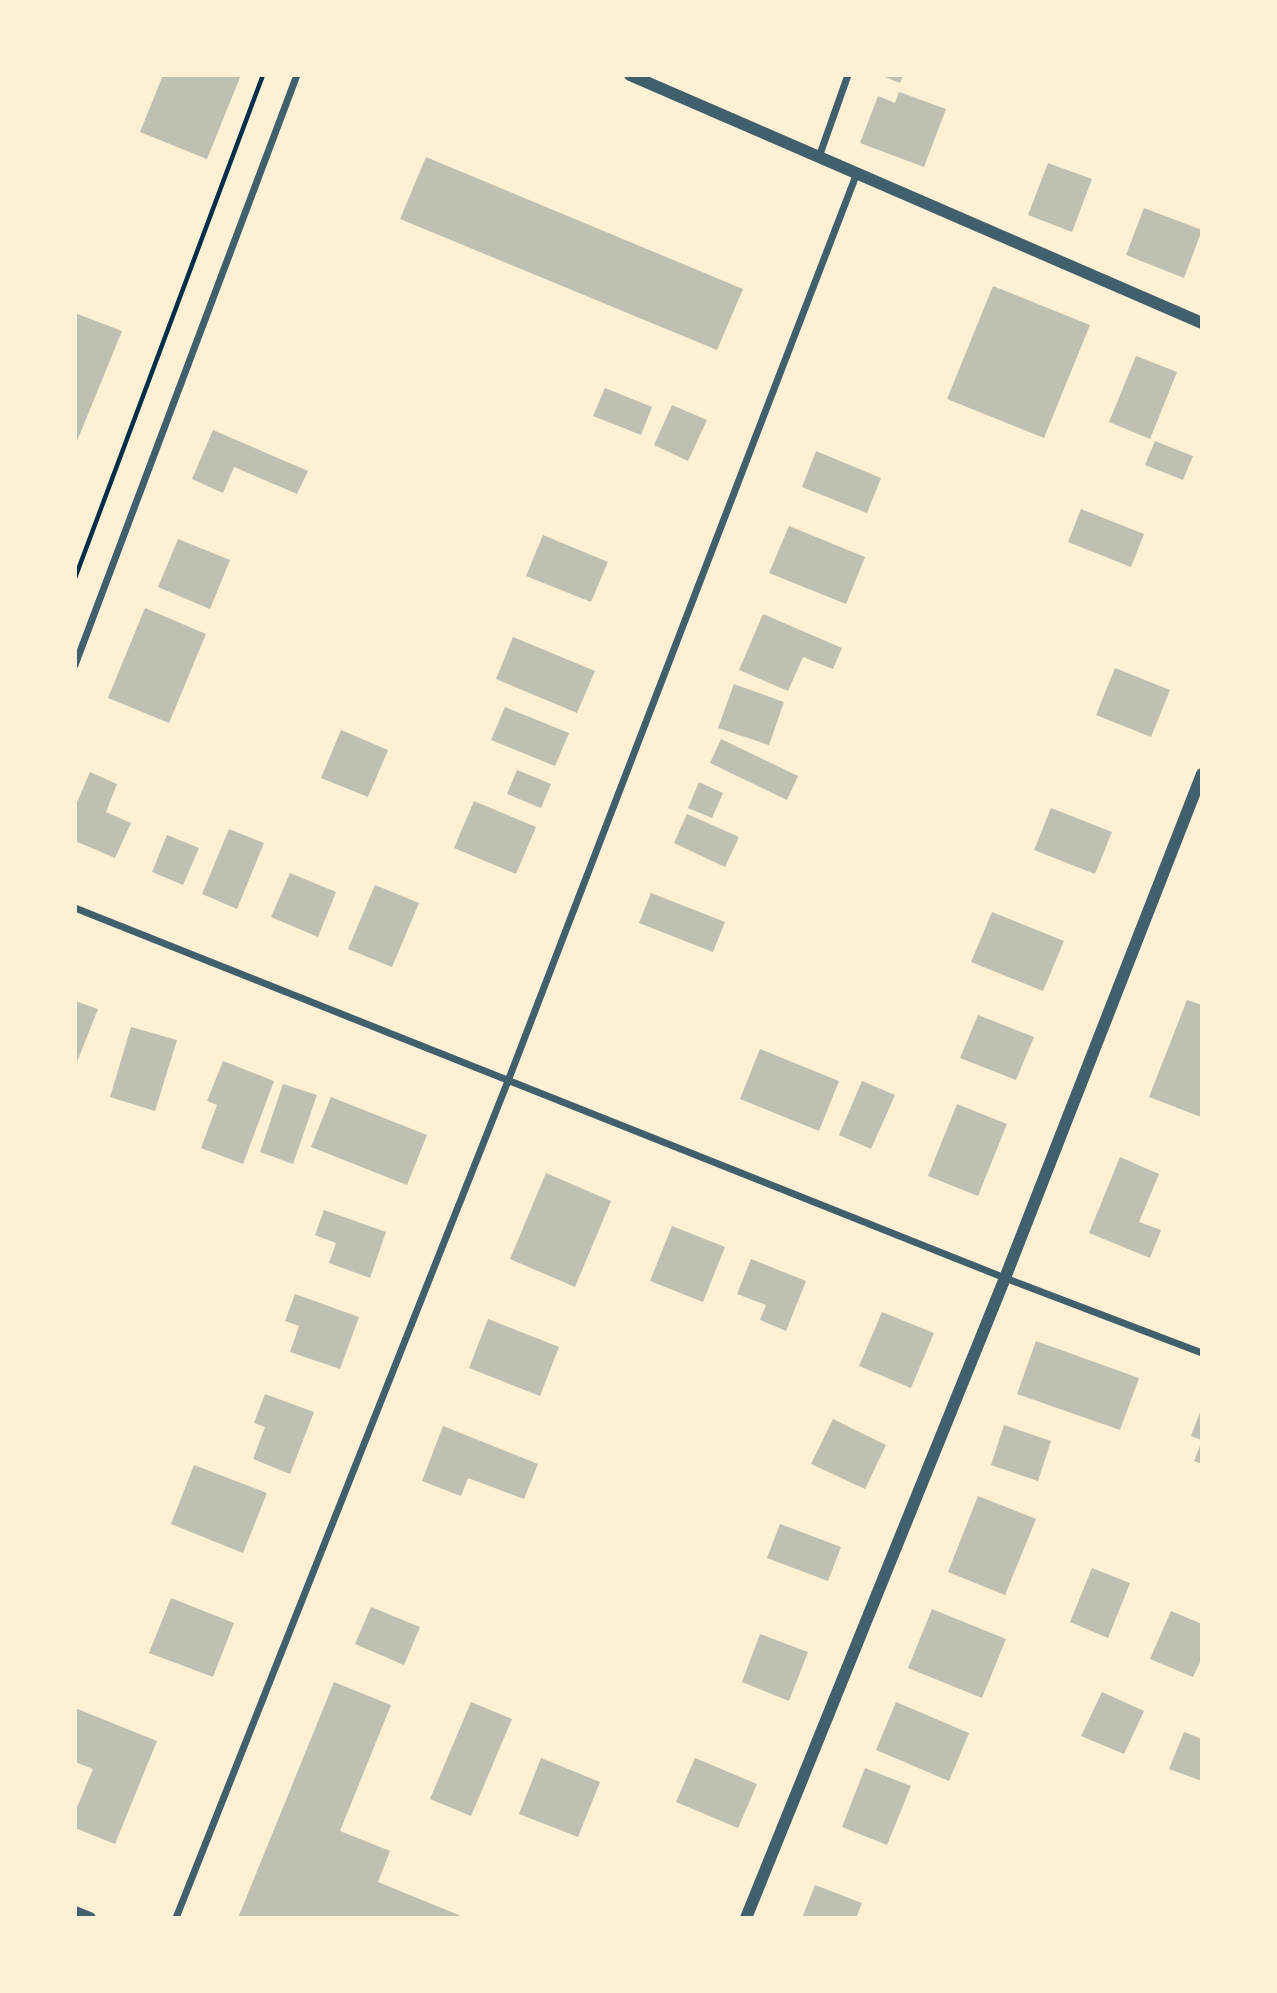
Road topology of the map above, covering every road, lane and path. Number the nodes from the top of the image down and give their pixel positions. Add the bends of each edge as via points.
1 (263, 75) edge
2 (297, 75) edge
3 (630, 75) edge
4 (848, 75) edge
5 (819, 157) junction
6 (857, 173) junction
7 (1202, 323) edge
8 (75, 578) edge
9 (75, 665) edge
10 (1202, 774) edge
11 (75, 908) edge
12 (508, 1081) junction
13 (1005, 1278) junction
14 (1202, 1353) edge
15 (75, 1912) edge
16 (90, 1918) edge
17 (176, 1918) edge
18 (746, 1918) edge

1 - 8 path
2 - 9 street
3 - 5 street
4 - 5 street
5 - 6 street
6 - 7 street
6 - 12 street
10 - 13 street
11 - 12 street
12 - 13 street
12 - 17 street
13 - 14 street
13 - 18 street
15 - 16 street

